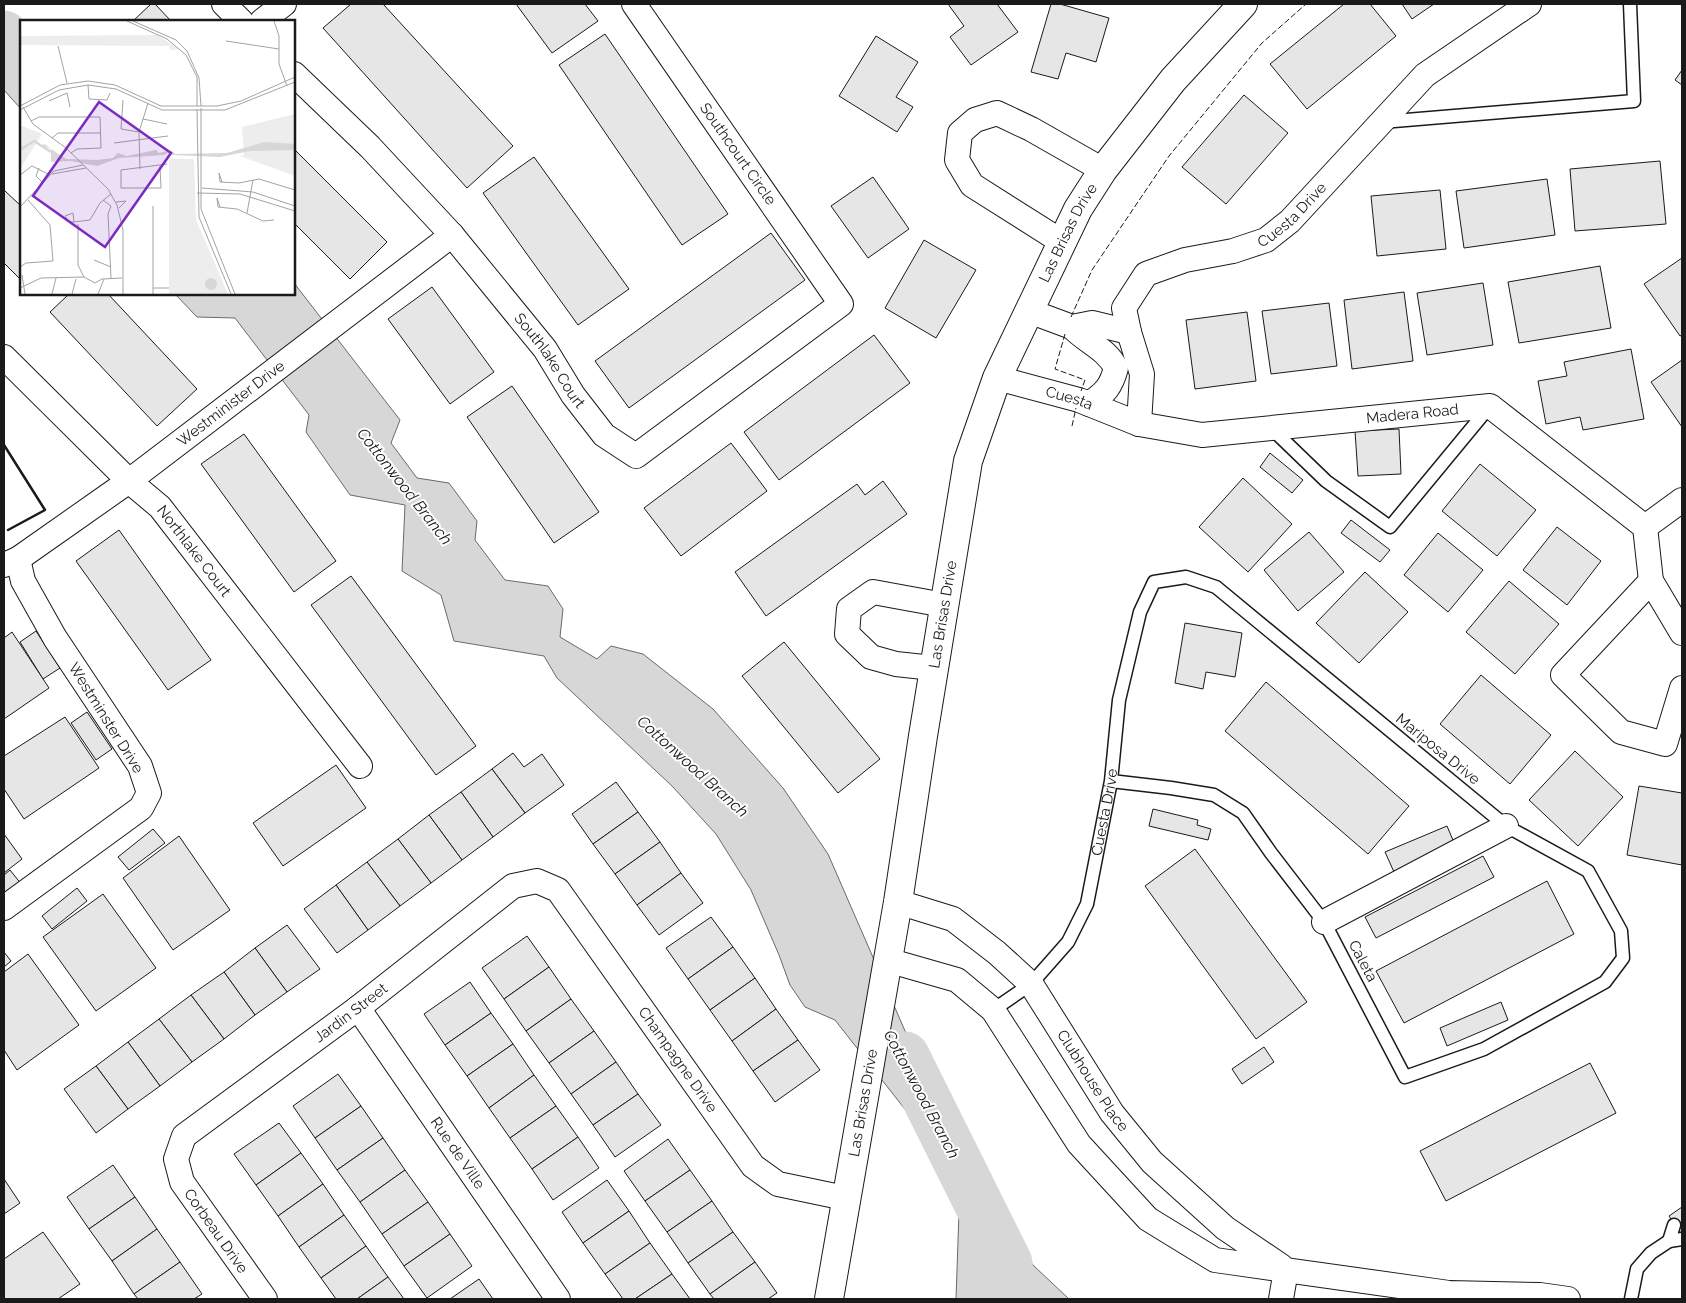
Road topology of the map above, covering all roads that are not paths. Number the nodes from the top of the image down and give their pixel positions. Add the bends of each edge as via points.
1 (224, 4) edge
2 (284, 4) edge
3 (634, 4) edge
4 (1243, 4) edge
5 (1529, 4) edge
6 (1630, 4) edge
7 (240, 20) edge
8 (263, 20) edge
9 (295, 75) edge
10 (1382, 122) junction
11 (1103, 170) junction
12 (452, 235) junction
13 (1062, 242) junction
14 (841, 304) joint
15 (1029, 311) junction
16 (1072, 327) junction
17 (1129, 332) junction
18 (4, 357) edge
19 (997, 378) junction
20 (1089, 404) junction
21 (1490, 406) junction
22 (1139, 424) junction
23 (1271, 428) junction
24 (129, 481) junction
25 (1682, 500) edge
26 (1645, 527) junction
27 (11, 562) edge
28 (1651, 581) junction
29 (1154, 582) joint
30 (944, 605) junction
31 (1682, 633) edge
32 (934, 668) junction
33 (1682, 688) edge
34 (360, 766) dead end
35 (1111, 781) junction
36 (1506, 826) junction
37 (537, 881) joint
38 (898, 902) junction
39 (4, 908) edge
40 (1324, 922) junction
41 (886, 960) junction
42 (1030, 984) junction
43 (1590, 991) joint
44 (358, 1008) junction
45 (993, 1010) junction
46 (176, 1160) joint
47 (846, 1198) junction
48 (1674, 1225) dead end
49 (1682, 1239) edge
50 (1668, 1241) junction
51 (1286, 1270) junction
52 (1449, 1296) edge
53 (265, 1299) edge
54 (558, 1299) edge
55 (829, 1299) edge
56 (1281, 1299) edge
57 (1568, 1299) edge
58 (1631, 1299) edge

1 - 7 street
2 - 8 street
3 - 14 street, Southcourt Circle
4 - 11 street, Las Brisas Drive via 1173,80
5 - 10 street, Cuesta Drive via 1425,76
6 - 10 lane via 1634,101
9 - 12 street, Southlake Court via 370,147
10 - 17 street, Cuesta Drive via 1290,221 1266,240 1185,260 1146,274 1124,308
11 - 13 street, Las Brisas Drive
11 - 13 street via 996,113 975,120 960,133 957,160 972,185
12 - 14 street, Southlake Court via 545,349 573,395 604,435 636,456
12 - 24 street, Westminister Drive
13 - 15 street, Las Brisas Drive
15 - 16 street
15 - 19 street, Las Brisas Drive
16 - 17 street via 1092,323
16 - 20 street via 1097,346 1116,368 1104,393
17 - 22 street, Cuesta Drive via 1142,374
18 - 24 street, Northlake Court
19 - 20 street, Cuesta
19 - 30 street, Las Brisas Drive via 968,461
20 - 22 street, Cuesta
21 - 23 street, Madera Road
21 - 23 lane via 1390,527 1326,481
21 - 26 street
22 - 23 street, Madera Road via 1202,435
24 - 27 street, Westminister Drive
24 - 34 street, Northlake Court via 160,507
25 - 26 street
26 - 28 street
27 - 39 street, Westminster Drive via 55,638 140,766 149,793 141,808
28 - 31 street
28 - 33 street via 1563,675 1621,732 1665,744
29 - 35 lane, Cuesta Drive via 1140,612 1119,700
29 - 36 lane, Mariposa Drive via 1186,577 1216,587
30 - 32 street, Las Brisas Drive
30 - 32 street via 873,592 849,609 847,634 871,657 896,664
32 - 38 street, Las Brisas Drive
35 - 40 lane, Caleta via 1214,795 1243,813
35 - 42 lane, Cuesta Drive via 1087,904 1068,942
36 - 40 street
36 - 43 lane, Mariposa Drive via 1588,871 1622,931 1623,958 1606,982
37 - 44 street, Jardin Street via 513,886
37 - 47 street, Champagne Drive via 558,890 753,1166 778,1184
38 - 41 street, Las Brisas Drive
38 - 42 street, Clubhouse Place via 953,919
40 - 43 lane, Caleta via 1405,1077 1484,1050
41 - 45 street, Clubhouse Place via 957,980
41 - 47 street, Las Brisas Drive
42 - 45 lane, Cuesta Drive
42 - 51 street, Clubhouse Place via 1112,1113 1152,1162 1225,1228
44 - 46 street, Jardin Street via 184,1136
44 - 54 street, Rue de Ville
45 - 51 street, Clubhouse Place via 1079,1144 1148,1219 1215,1260
46 - 53 street, Corbeau Drive via 182,1182
47 - 55 street, Las Brisas Drive
48 - 50 lane
49 - 50 lane
50 - 58 lane via 1637,1269
51 - 52 street, Clubhouse Place
51 - 56 street
52 - 57 street, Clubhouse Place via 1540,1295

